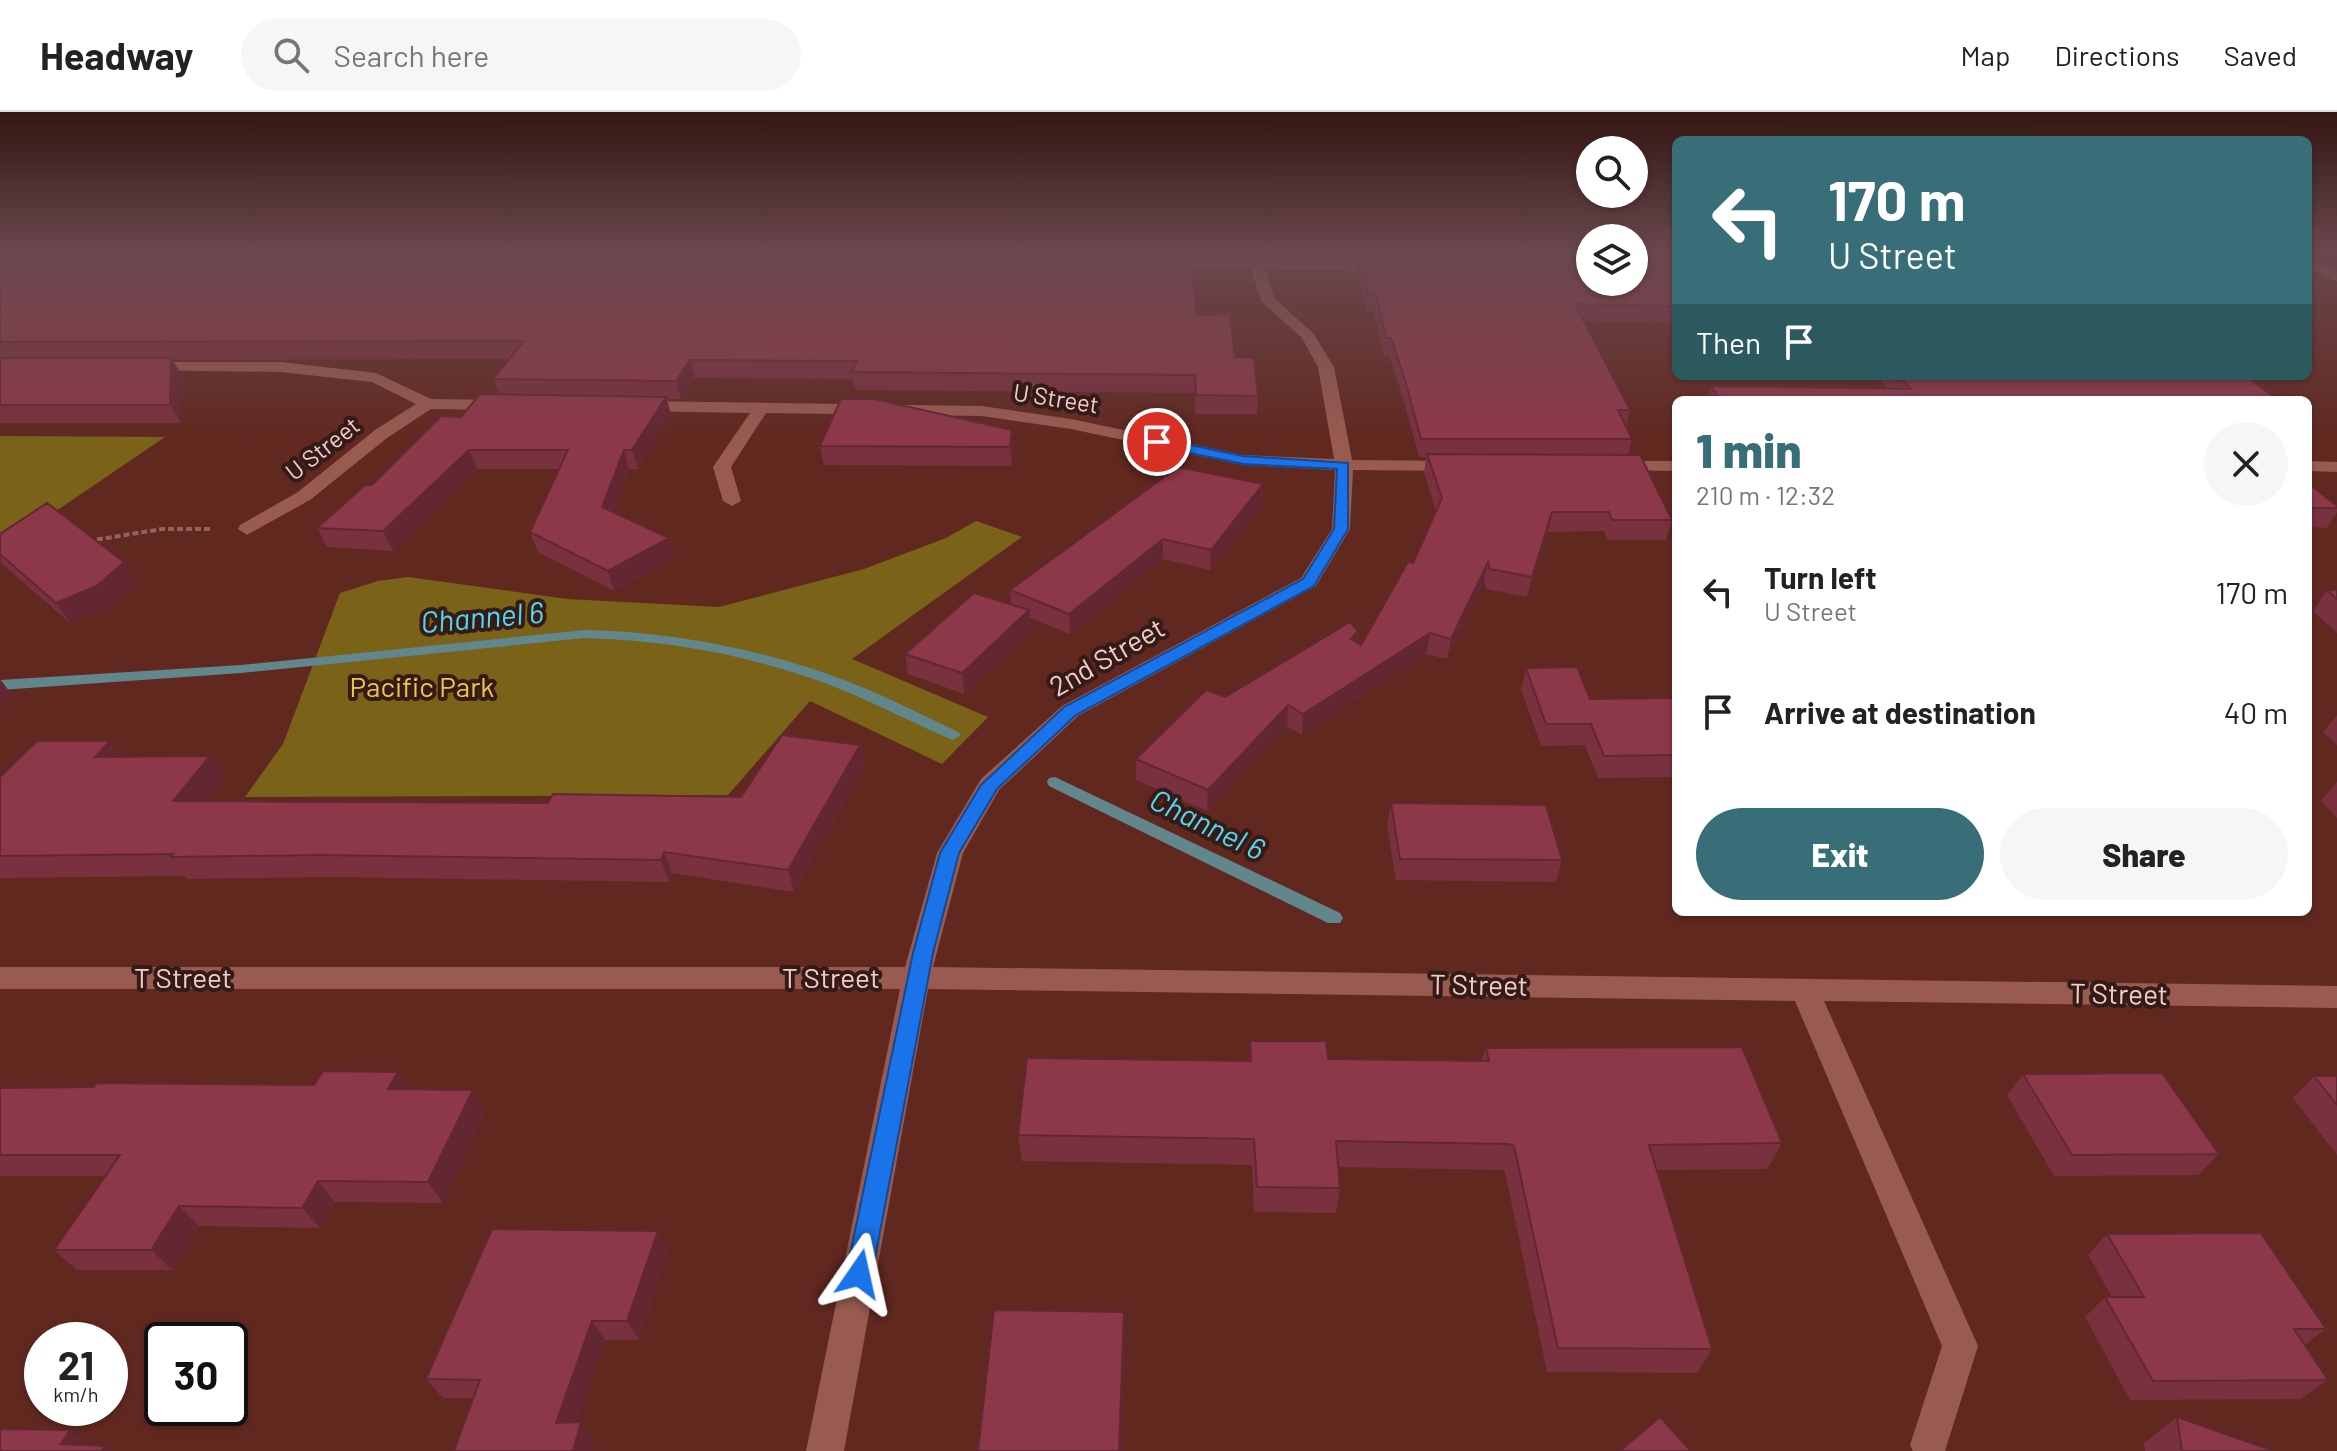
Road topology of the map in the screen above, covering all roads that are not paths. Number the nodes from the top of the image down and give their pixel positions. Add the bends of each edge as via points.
1 (1285, 315) edge
2 (126, 367) edge
3 (428, 404) junction
4 (523, 405) edge
5 (618, 406) edge
6 (761, 408) junction
7 (1344, 465) junction
8 (1470, 466) edge
9 (1597, 466) edge
10 (1672, 466) edge
11 (2312, 466) edge
12 (2337, 467) edge
13 (732, 501) dead end
14 (247, 529) road end
15 (0, 978) edge
16 (916, 978) junction
17 (1805, 990) junction
18 (2337, 997) edge
19 (1929, 1445) dead end
20 (825, 1451) edge

1 - 7 street, 2nd Street via 1308,336 1326,367
2 - 3 street, U Street via 281,367 376,378
3 - 4 street, U Street
3 - 14 street, U Street via 304,496
5 - 6 street, U Street
6 - 7 street, U Street via 982,411 1243,460
6 - 13 street via 722,467
7 - 8 street, U Street
7 - 16 street, 2nd Street via 1341,529 1309,582 1070,711 990,785 950,853
9 - 10 street
11 - 12 street
15 - 16 street, T Street
16 - 17 street, T Street
16 - 20 street, 2nd Street
17 - 18 street, T Street
17 - 19 street via 1960,1346

